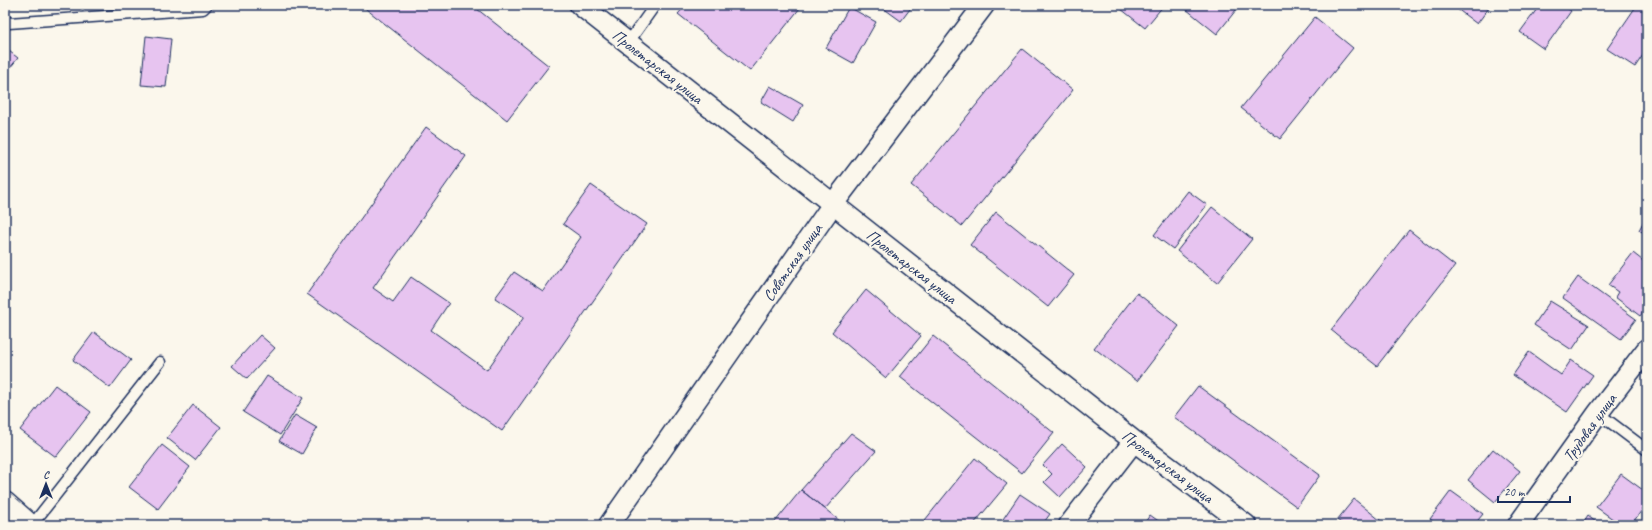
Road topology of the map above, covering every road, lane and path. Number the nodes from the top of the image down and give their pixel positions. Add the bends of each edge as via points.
1 (206, 5) edge
2 (580, 5) edge
3 (656, 5) edge
4 (984, 5) edge
5 (5, 20) edge
6 (628, 43) junction
7 (833, 204) junction
8 (1647, 349) edge
9 (160, 362) dead end
10 (1598, 413) junction
11 (1134, 441) junction
12 (1647, 450) edge
13 (5, 502) edge
14 (31, 525) edge
15 (609, 525) edge
16 (1069, 525) edge
17 (1246, 525) edge
18 (1518, 525) edge

1 - 5 lane via 203,9 9,23
2 - 6 street, Пролетарская улица
3 - 6 lane
4 - 7 street, Советская улица
6 - 7 street, Пролетарская улица
7 - 11 street, Пролетарская улица
7 - 15 street, Советская улица
8 - 10 street, Трудовая улица
9 - 14 lane
10 - 12 lane
10 - 18 street, Трудовая улица
11 - 16 street
11 - 17 street, Пролетарская улица
13 - 14 street

